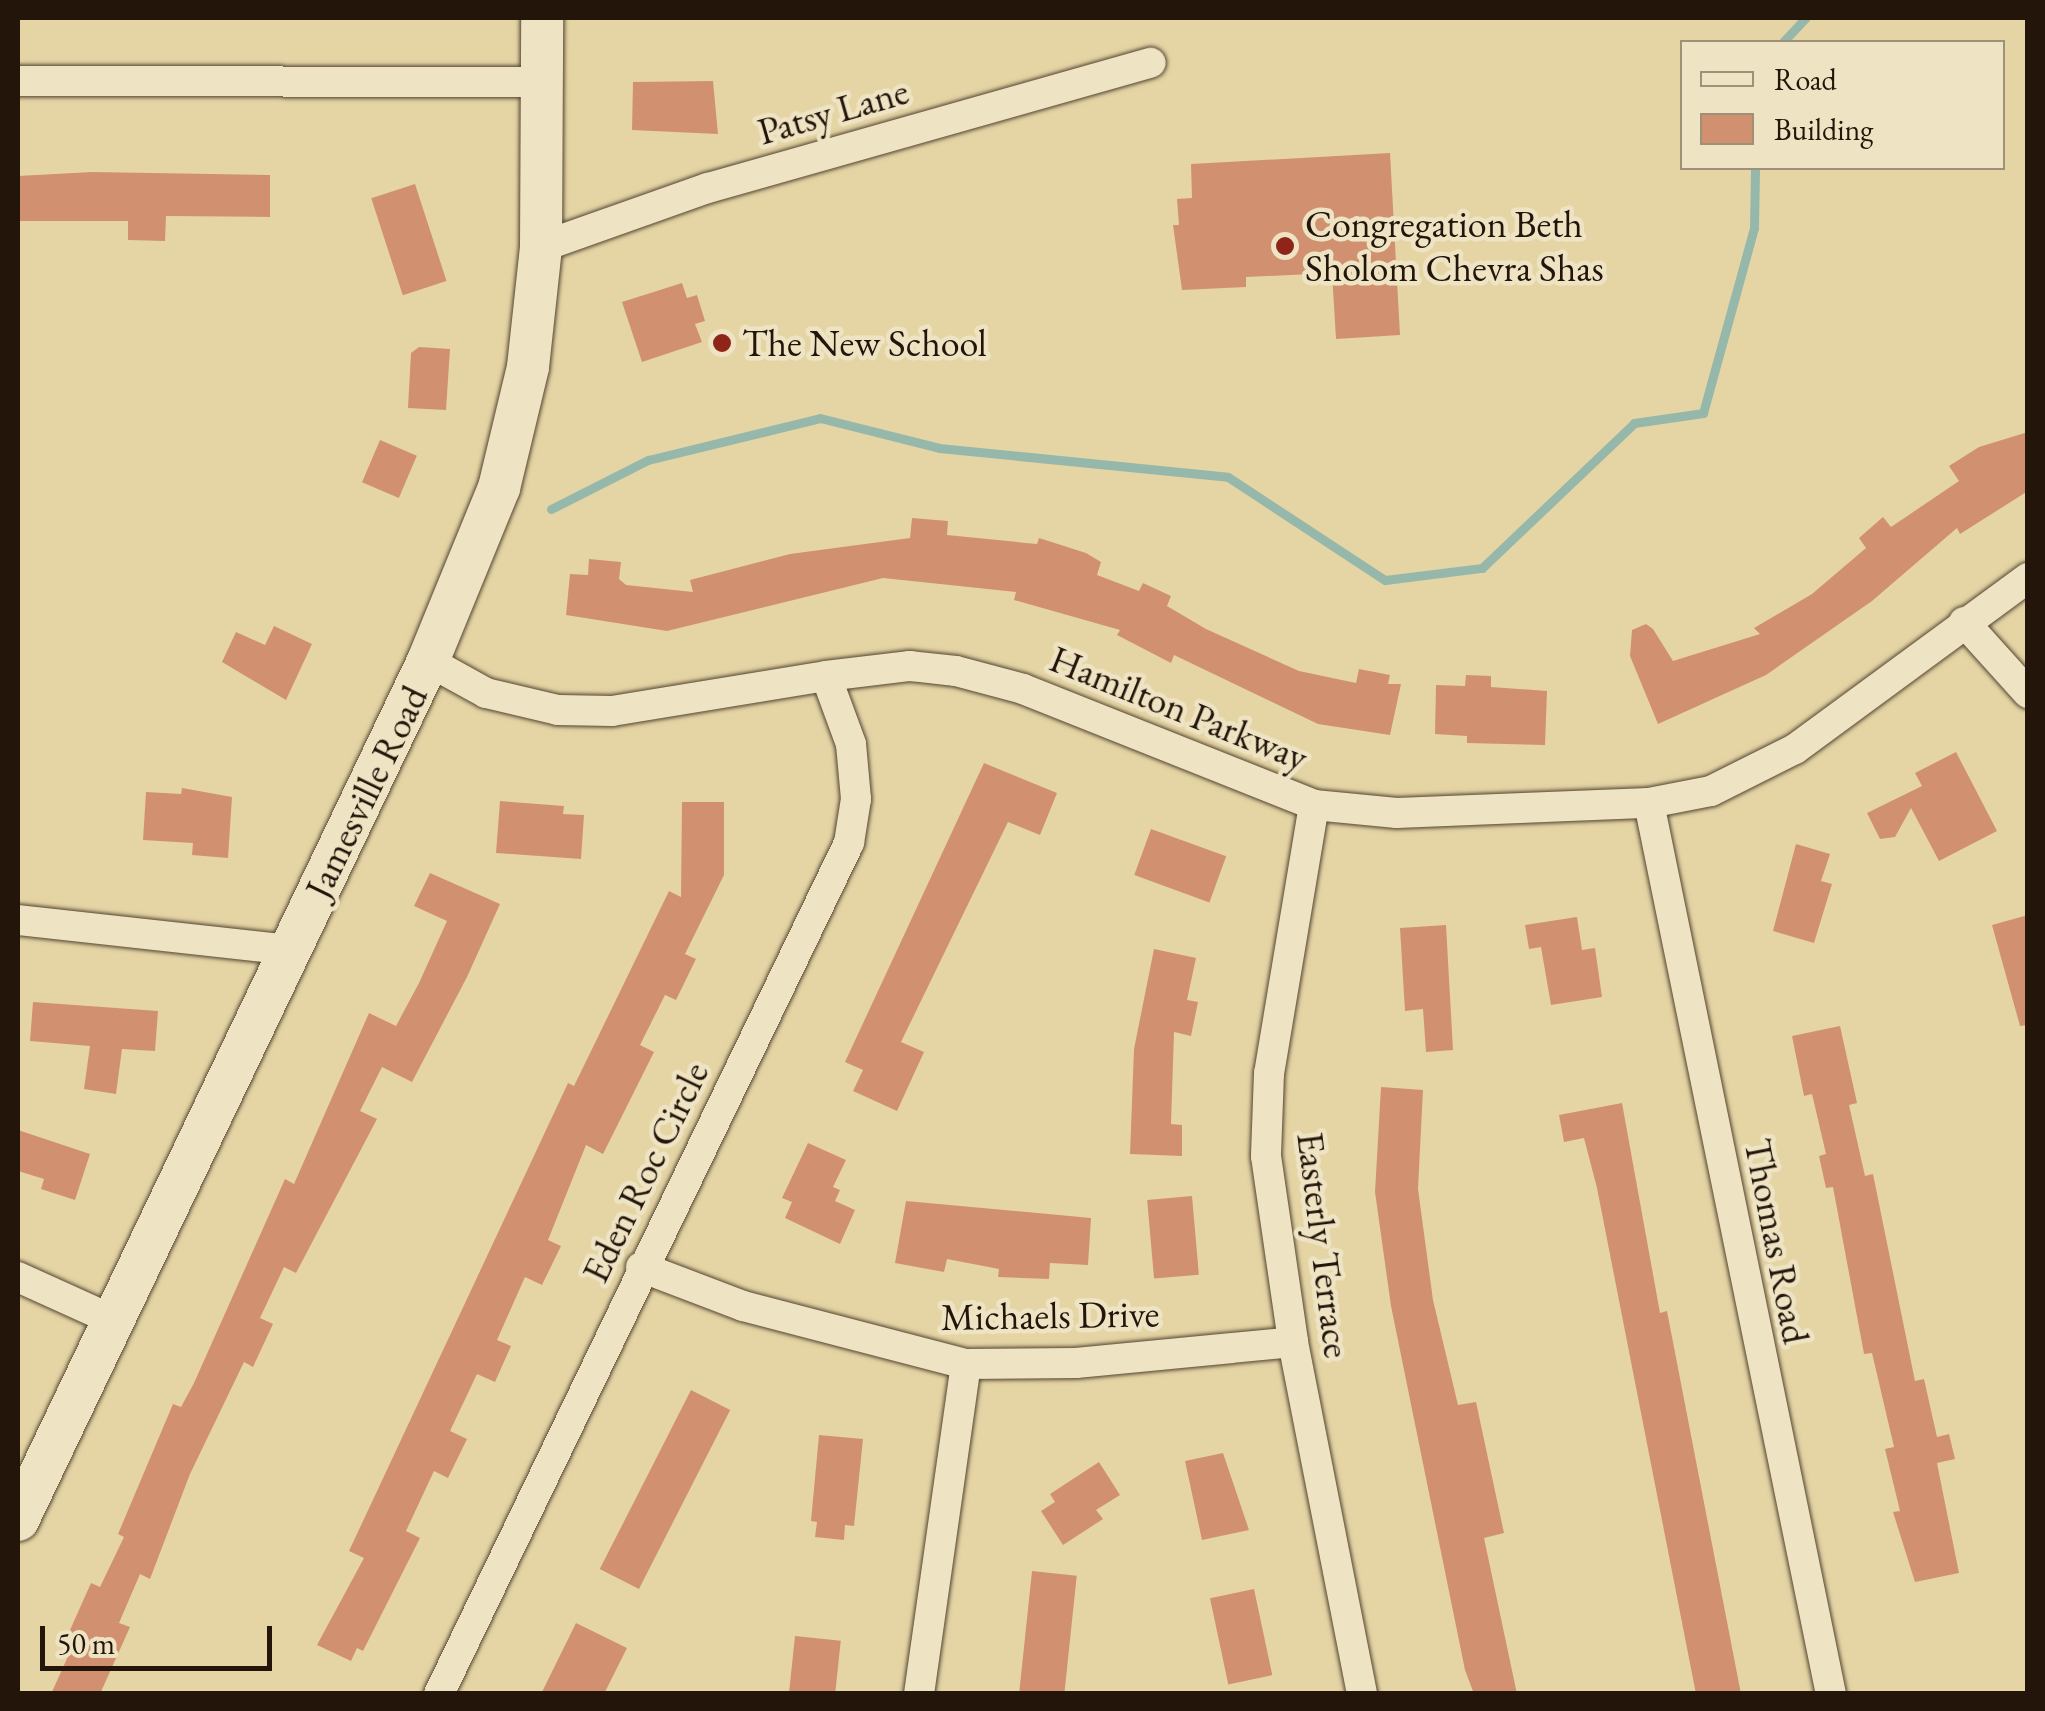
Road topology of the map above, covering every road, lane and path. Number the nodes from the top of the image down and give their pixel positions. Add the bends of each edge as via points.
1 (542, 18) edge
2 (1151, 63) dead end
3 (18, 80) edge
4 (543, 82) junction
5 (541, 248) junction
6 (2028, 578) edge
7 (1964, 622) junction
8 (428, 662) junction
9 (826, 676) junction
10 (2028, 694) edge
11 (1649, 803) junction
12 (1314, 805) junction
13 (18, 920) edge
14 (290, 950) junction
15 (641, 1268) junction
16 (18, 1277) edge
17 (114, 1320) junction
18 (1293, 1342) junction
19 (966, 1364) junction
20 (18, 1520) edge
21 (440, 1694) edge
22 (919, 1694) edge
23 (1362, 1694) edge
24 (1832, 1694) edge

1 - 4 street, Jamesville Road
2 - 5 street, Patsy Lane via 708,188
3 - 4 street
4 - 5 street, Jamesville Road
5 - 8 street, Jamesville Road via 528,367 499,488
6 - 7 street, Hamilton Parkway
7 - 10 street
7 - 11 street, Hamilton Parkway via 1795,749 1711,791
8 - 9 street, Hamilton Parkway via 486,693 558,710 661,707
8 - 14 street, Jamesville Road
9 - 12 street, Hamilton Parkway via 910,666 1024,688
9 - 15 street, Eden Roc Circle via 850,744 856,799 849,843
11 - 12 street, Hamilton Parkway via 1397,813
11 - 24 street, Thomas Road
12 - 18 street, Easterly Terrace via 1269,1073 1266,1156
13 - 14 street
14 - 17 street, Jamesville Road
15 - 19 street, Michaels Drive via 743,1306
15 - 21 street, Eden Roc Circle
16 - 17 street
17 - 20 street, Jamesville Road
18 - 19 street, Michaels Drive via 1076,1363
18 - 23 street, Easterly Terrace
19 - 22 street

